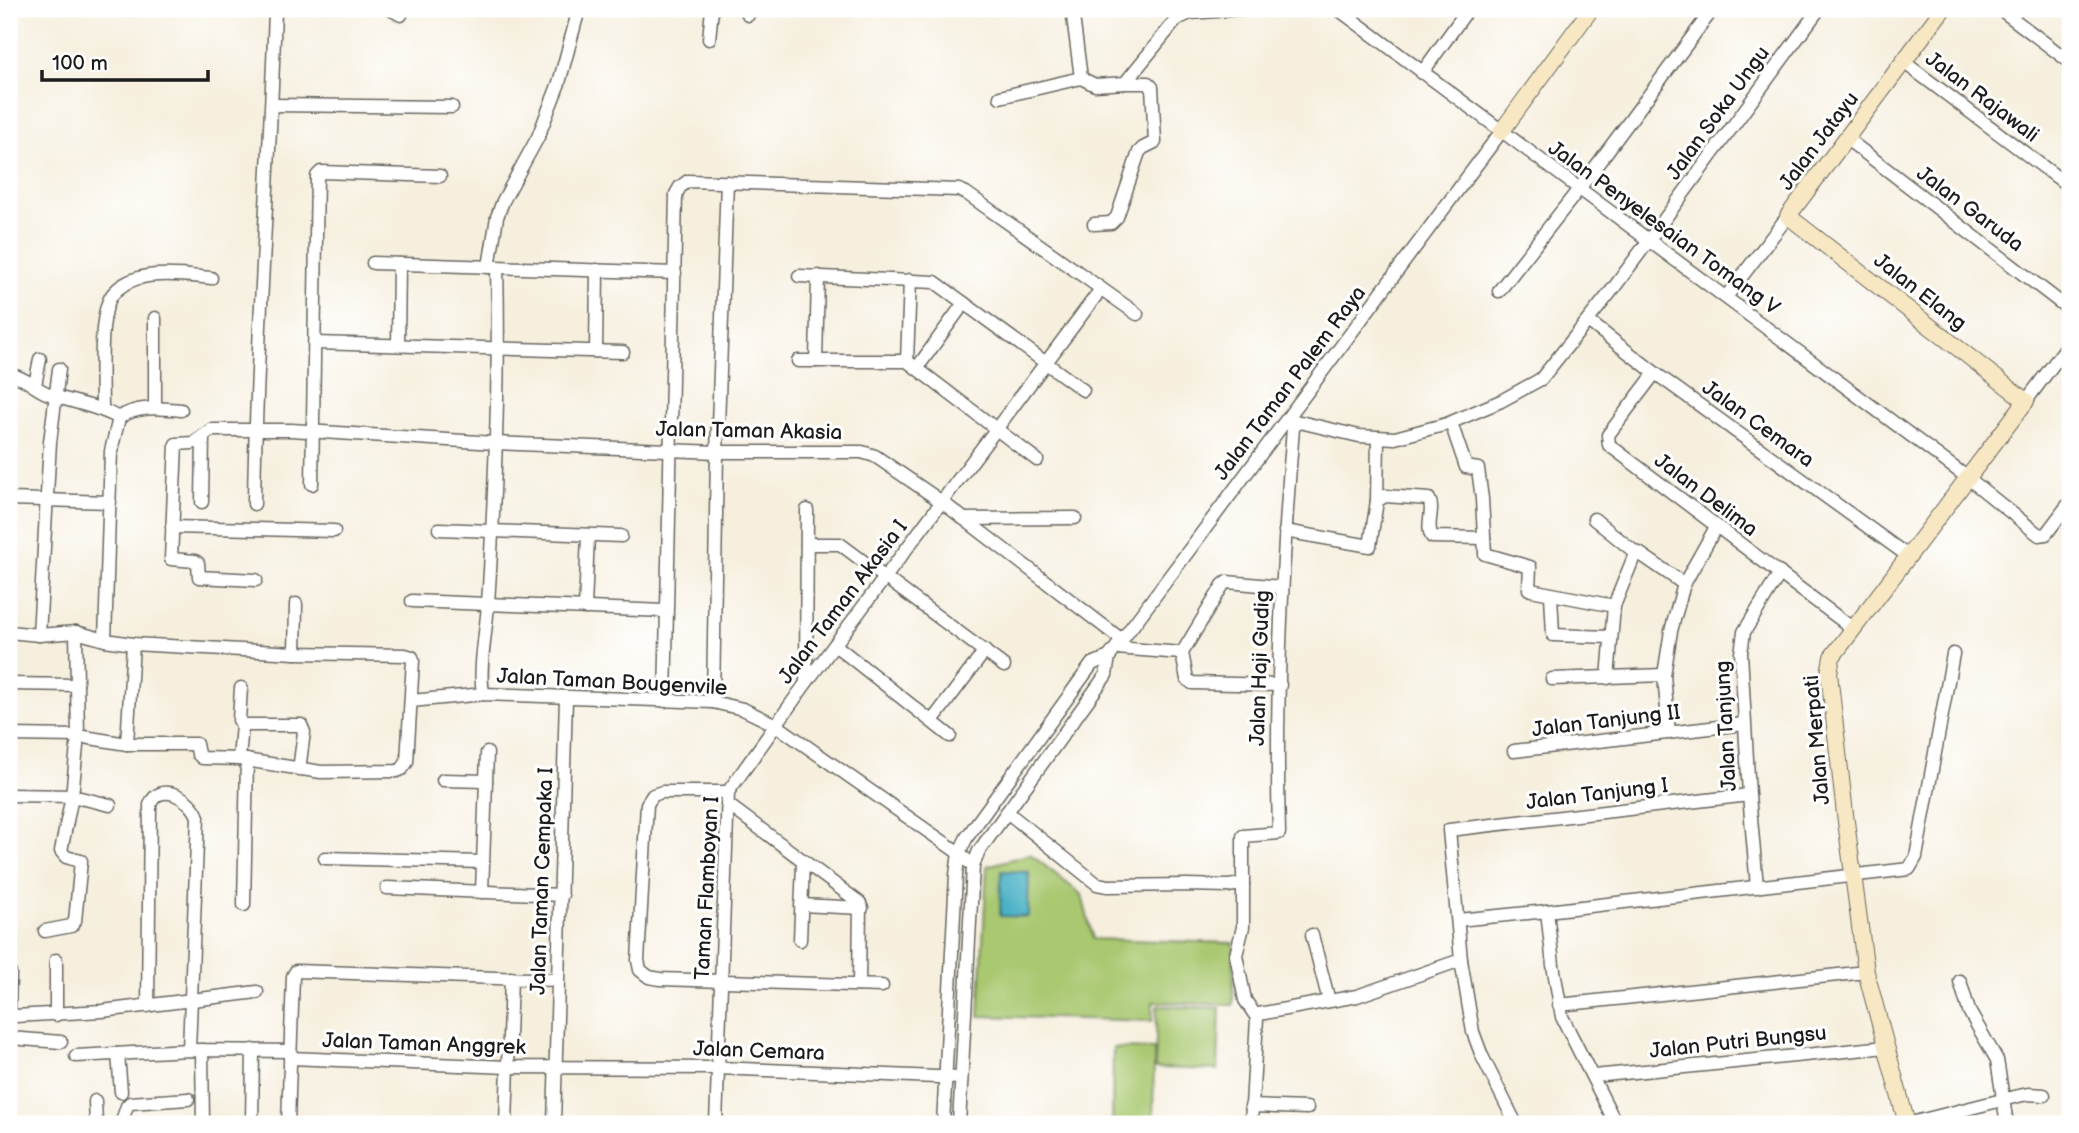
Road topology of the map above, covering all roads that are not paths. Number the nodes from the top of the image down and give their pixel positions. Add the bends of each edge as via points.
1 (275, 9) edge
2 (579, 9) edge
3 (712, 9) edge
4 (1072, 9) edge
5 (1241, 9) edge
6 (1468, 9) edge
7 (1591, 9) edge
8 (1713, 9) edge
9 (1819, 9) edge
10 (1943, 9) edge
11 (2000, 9) edge
12 (1347, 11) edge
13 (1176, 14) edge
14 (709, 39) dead end
15 (2070, 62) edge
16 (1905, 63) junction
17 (1422, 73) junction
18 (1081, 78) junction
19 (1125, 83) junction
20 (1000, 97) dead end
21 (272, 106) junction
22 (452, 107) dead end
23 (1502, 132) junction
24 (1847, 139) junction
25 (440, 176) dead end
26 (727, 182) junction
27 (2070, 187) edge
28 (1579, 189) junction
29 (1788, 216) junction
30 (1094, 224) dead end
31 (1648, 240) junction
32 (373, 262) dead end
33 (399, 264) junction
34 (493, 267) junction
35 (597, 270) junction
36 (675, 273) junction
37 (799, 275) dead end
38 (818, 276) junction
39 (211, 278) dead end
40 (910, 280) junction
41 (1101, 289) junction
42 (1499, 292) dead end
43 (1726, 297) junction
44 (964, 303) junction
45 (2070, 310) edge
46 (1137, 314) dead end
47 (155, 318) dead end
48 (1587, 321) junction
49 (2070, 342) edge
50 (316, 343) junction
51 (398, 345) junction
52 (499, 347) junction
53 (596, 351) junction
54 (623, 352) dead end
55 (40, 359) dead end
56 (797, 362) dead end
57 (816, 362) junction
58 (1046, 363) junction
59 (912, 365) junction
60 (59, 369) dead end
61 (1655, 373) junction
62 (9, 374) edge
63 (35, 385) junction
64 (1083, 390) dead end
65 (56, 396) junction
66 (2026, 401) junction
67 (102, 408) junction
68 (155, 408) junction
69 (181, 410) dead end
70 (118, 418) junction
71 (1292, 421) junction
72 (1451, 423) junction
73 (997, 428) junction
74 (255, 430) junction
75 (313, 431) junction
76 (203, 436) junction
77 (1378, 438) junction
78 (495, 443) junction
79 (671, 450) junction
80 (717, 452) junction
81 (1037, 460) dead end
82 (1968, 478) junction
83 (312, 484) dead end
84 (9, 499) edge
85 (46, 499) junction
86 (1377, 501) junction
87 (110, 502) junction
88 (202, 502) dead end
89 (942, 502) junction
90 (2070, 502) edge
91 (254, 505) dead end
92 (807, 510) dead end
93 (1075, 518) dead end
94 (964, 519) junction
95 (1594, 519) dead end
96 (172, 527) junction
97 (1716, 527) junction
98 (439, 529) dead end
99 (334, 531) dead end
100 (491, 531) junction
101 (1285, 531) junction
102 (588, 535) junction
103 (621, 536) dead end
104 (1484, 538) junction
105 (807, 544) junction
106 (1636, 553) junction
107 (1908, 556) junction
108 (1780, 573) junction
109 (886, 577) junction
110 (256, 580) dead end
111 (1684, 584) junction
112 (1282, 587) junction
113 (1551, 595) junction
114 (412, 601) dead end
115 (296, 604) dead end
116 (488, 604) junction
117 (1614, 606) junction
118 (585, 608) junction
119 (665, 611) junction
120 (1852, 628) junction
121 (9, 632) edge
122 (76, 632) junction
123 (39, 635) junction
124 (1610, 637) junction
125 (105, 640) junction
126 (133, 644) junction
127 (835, 645) junction
128 (1116, 648) junction
129 (985, 651) junction
130 (295, 653) junction
131 (1182, 653) junction
132 (1953, 654) dead end
133 (1004, 666) dead end
134 (1664, 674) junction
135 (1608, 678) junction
136 (1552, 679) dead end
137 (806, 682) junction
138 (9, 684) edge
139 (77, 685) junction
140 (1280, 685) junction
141 (241, 688) dead end
142 (473, 696) junction
143 (566, 698) junction
144 (411, 701) junction
145 (665, 701) junction
146 (713, 702) junction
147 (932, 721) junction
148 (1744, 724) junction
149 (242, 725) junction
150 (776, 725) junction
151 (1045, 731) junction
152 (1669, 733) junction
153 (9, 735) edge
154 (78, 736) junction
155 (950, 736) dead end
156 (1057, 741) junction
157 (127, 744) junction
158 (1514, 751) dead end
159 (487, 753) dead end
160 (243, 760) junction
161 (299, 770) junction
162 (443, 780) dead end
163 (486, 781) junction
164 (9, 795) edge
165 (1749, 795) junction
166 (72, 796) junction
167 (728, 798) junction
168 (110, 805) dead end
169 (1007, 812) junction
170 (960, 853) junction
171 (325, 858) dead end
172 (483, 862) junction
173 (803, 862) junction
174 (972, 866) junction
175 (1854, 877) junction
176 (1243, 884) junction
177 (1757, 887) junction
178 (387, 888) dead end
179 (482, 892) junction
180 (562, 895) junction
181 (244, 905) dead end
182 (801, 905) junction
183 (862, 908) junction
184 (1547, 912) junction
185 (1458, 920) junction
186 (45, 930) dead end
187 (1312, 935) dead end
188 (800, 940) dead end
189 (56, 960) dead end
190 (1461, 960) junction
191 (1867, 972) junction
192 (10, 974) edge
193 (511, 978) junction
194 (557, 980) junction
195 (721, 981) junction
196 (1960, 981) dead end
197 (859, 985) junction
198 (882, 986) dead end
199 (257, 992) dead end
200 (189, 1001) junction
201 (1329, 1001) junction
202 (1559, 1005) junction
203 (148, 1006) junction
204 (56, 1015) junction
205 (1257, 1018) junction
206 (9, 1038) edge
207 (61, 1042) dead end
208 (1886, 1048) junction
209 (195, 1050) junction
210 (253, 1050) junction
211 (283, 1052) junction
212 (118, 1054) junction
213 (76, 1056) dead end
214 (556, 1066) junction
215 (508, 1067) junction
216 (718, 1068) junction
217 (1594, 1076) junction
218 (944, 1077) junction
219 (961, 1077) junction
220 (121, 1092) dead end
221 (2044, 1095) dead end
222 (188, 1099) dead end
223 (2003, 1100) junction
224 (95, 1101) dead end
225 (1251, 1106) junction
226 (1307, 1108) dead end
227 (96, 1124) edge
228 (121, 1124) edge
229 (203, 1124) edge
230 (252, 1124) edge
231 (288, 1124) edge
232 (506, 1124) edge
233 (554, 1124) edge
234 (716, 1124) edge
235 (943, 1124) edge
236 (959, 1124) edge
237 (1251, 1124) edge
238 (1516, 1124) edge
239 (1616, 1124) edge
240 (1907, 1124) edge
241 (2007, 1124) edge

1 - 21 street
2 - 34 street via 559,83 538,137 503,201
3 - 14 street
4 - 18 street
5 - 13 street
6 - 17 street
7 - 23 street
8 - 28 street
9 - 31 street, Jalan Soka Ungu
10 - 16 street, Jalan Jatayu
11 - 15 street
12 - 17 street, Jalan Penyelesaian Tomang V
13 - 19 street
16 - 24 street, Jalan Jatayu
16 - 27 street, Jalan Rajawali
17 - 23 street, Jalan Penyelesaian Tomang V
18 - 19 street via 1095,85
18 - 20 street
19 - 30 street via 1152,87 1155,142 1139,152 1117,217 1111,223
21 - 22 street
21 - 74 street
23 - 28 street, Jalan Penyelesaian Tomang V
23 - 71 street, Jalan Taman Palem Raya
24 - 29 street, Jalan Jatayu
24 - 45 street, Jalan Garuda
25 - 50 street via 321,172 317,176
26 - 36 street via 688,181 680,187
26 - 41 street via 966,193
26 - 80 street
28 - 31 street, Jalan Penyelesaian Tomang V
28 - 42 street
29 - 43 street, Jalan Jatayu
29 - 66 street, Jalan Elang
31 - 43 street, Jalan Penyelesaian Tomang V
31 - 48 street, Jalan Soka Ungu
32 - 33 street
33 - 34 street
33 - 51 street
34 - 35 street
34 - 52 street
35 - 36 street
35 - 53 street
36 - 79 street
37 - 38 street
38 - 40 street
38 - 57 street
39 - 67 street via 154,275 113,294 102,340
40 - 44 street via 936,282
40 - 59 street
41 - 46 street
41 - 58 street, Jalan Taman Akasia I
43 - 82 street, Jalan Penyelesaian Tomang V
44 - 58 street
44 - 59 street
47 - 68 street
48 - 61 street, Jalan Cemara
48 - 72 street, Jalan Soka Ungu via 1541,379
49 - 66 street, Jalan Merpati
50 - 51 street
50 - 75 street
51 - 52 street
52 - 53 street
52 - 78 street
53 - 54 street
55 - 63 street
56 - 57 street
57 - 59 street
58 - 64 street
58 - 73 street, Jalan Taman Akasia I
59 - 73 street
60 - 65 street
61 - 97 street, Jalan Delima via 1606,440
61 - 107 street, Jalan Cemara
62 - 63 street
63 - 65 street
65 - 67 street
65 - 85 street
66 - 82 street, Jalan Merpati
67 - 70 street
68 - 69 street
68 - 70 street
70 - 87 street via 111,452
71 - 77 street
71 - 101 street, Jalan Haji Gudig
71 - 128 street, Jalan Taman Palem Raya
72 - 77 street
72 - 104 street via 1465,467 1478,469
73 - 81 street
73 - 89 street, Jalan Taman Akasia I
74 - 75 street, Jalan Taman Akasia
74 - 76 street, Jalan Taman Akasia via 211,430
74 - 91 street
75 - 78 street, Jalan Taman Akasia
75 - 83 street
76 - 88 street
76 - 96 street, Jalan Taman Akasia via 193,443 176,444
77 - 86 street
78 - 79 street, Jalan Taman Akasia
78 - 100 street
79 - 80 street, Jalan Taman Akasia
79 - 119 street
80 - 89 street, Jalan Taman Akasia via 869,453
80 - 146 street
82 - 90 street, Jalan Penyelesaian Tomang V via 2040,536
82 - 107 street, Jalan Merpati
84 - 85 street
85 - 87 street
85 - 123 street
86 - 101 street via 1370,546
86 - 104 street via 1385,496 1429,499 1432,537
87 - 125 street
89 - 94 street, Jalan Taman Akasia
89 - 109 street, Jalan Taman Akasia I
92 - 105 street
93 - 94 street
94 - 128 street, Jalan Taman Akasia
95 - 106 street
96 - 99 street
96 - 110 street via 171,559 195,561 200,577
97 - 108 street, Jalan Delima
97 - 111 street
98 - 100 street
100 - 102 street
100 - 116 street
101 - 112 street, Jalan Haji Gudig
102 - 103 street
102 - 118 street
104 - 113 street via 1485,554 1530,567 1529,589
105 - 109 street via 838,543
105 - 137 street
106 - 111 street
106 - 117 street
107 - 120 street, Jalan Merpati
108 - 120 street, Jalan Delima
108 - 148 street, Jalan Tanjung via 1742,640
109 - 127 street, Jalan Taman Akasia I
109 - 129 street
111 - 134 street
112 - 131 street via 1227,582
112 - 140 street, Jalan Haji Gudig
113 - 117 street
113 - 124 street via 1553,635
114 - 116 street
115 - 130 street
116 - 118 street
116 - 142 street via 482,678
117 - 124 street
118 - 119 street
119 - 145 street
120 - 175 street, Jalan Merpati via 1832,657 1829,673
121 - 123 street
122 - 123 street
122 - 125 street
122 - 139 street
124 - 135 street
125 - 126 street
126 - 130 street
126 - 157 street
127 - 137 street, Jalan Taman Akasia I
127 - 147 street
128 - 131 street
128 - 151 street, Jalan Taman Palem Raya via 1092,664
128 - 156 street, Jalan Taman Palem Raya via 1106,675
129 - 133 street
129 - 147 street
130 - 144 street via 409,656 413,660
131 - 140 street via 1187,680 1192,683
132 - 175 street via 1915,862 1905,871
134 - 135 street
134 - 152 street
135 - 136 street
137 - 150 street, Jalan Taman Akasia I
138 - 139 street
139 - 154 street
140 - 176 street, Jalan Haji Gudig via 1279,833 1243,836
141 - 149 street
142 - 143 street, Jalan Taman Bougenvile
142 - 144 street, Jalan Taman Bougenvile
143 - 145 street, Jalan Taman Bougenvile
143 - 180 street, Jalan Taman Cempaka I
144 - 161 street via 407,762 402,769
145 - 146 street, Jalan Taman Bougenvile
146 - 150 street, Jalan Taman Bougenvile via 743,709
147 - 155 street
148 - 152 street, Jalan Tanjung II
148 - 165 street, Jalan Tanjung
149 - 160 street
149 - 161 street via 301,724
150 - 167 street, Taman Flamboyan I
150 - 170 street, Jalan Taman Bougenvile
151 - 156 street
151 - 170 street, Jalan Taman Palem Raya
152 - 158 street, Jalan Tanjung II
153 - 154 street
154 - 157 street
154 - 166 street
156 - 169 street, Jalan Taman Palem Raya
157 - 160 street via 196,744 202,758
159 - 163 street
160 - 161 street
160 - 181 street
162 - 163 street
163 - 172 street
164 - 166 street
165 - 177 street, Jalan Tanjung
165 - 185 street, Jalan Tanjung I via 1449,831
166 - 168 street
166 - 186 street via 61,851 81,862 75,921
167 - 173 street
167 - 195 street, Taman Flamboyan I
167 - 195 street via 662,792 647,804 638,960 640,970 649,977
169 - 174 street, Jalan Taman Palem Raya
169 - 176 street via 1097,884
170 - 174 street, Jalan Taman Bougenvile
170 - 218 street, Jalan Taman Palem Raya
171 - 172 street
172 - 179 street
173 - 182 street
173 - 183 street
174 - 219 street, Jalan Taman Palem Raya
175 - 177 street
175 - 191 street, Jalan Merpati
176 - 205 street via 1236,955 1245,1000
177 - 184 street
178 - 179 street
179 - 180 street
180 - 194 street, Jalan Taman Cempaka I
182 - 183 street
182 - 188 street
183 - 197 street
184 - 185 street
184 - 202 street
185 - 190 street
187 - 201 street
189 - 204 street
190 - 201 street via 1357,996
190 - 238 street via 1473,1032
191 - 202 street
191 - 208 street, Jalan Merpati
192 - 204 street via 11,1014
193 - 194 street
193 - 211 street via 296,971
193 - 215 street
194 - 214 street, Jalan Taman Cempaka I
195 - 197 street
195 - 216 street, Taman Flamboyan I
196 - 223 street via 1969,1011 1997,1060
197 - 198 street
199 - 200 street
200 - 203 street
200 - 203 street via 197,812 179,795 161,793 149,805
200 - 209 street
201 - 205 street via 1265,1011
202 - 217 street
203 - 204 street
205 - 225 street
206 - 207 street
208 - 217 street, Jalan Putri Bungsu
208 - 240 street, Jalan Merpati
209 - 210 street, Jalan Taman Anggrek
209 - 212 street, Jalan Taman Anggrek
209 - 229 street
210 - 211 street, Jalan Taman Anggrek
210 - 230 street
211 - 215 street, Jalan Taman Anggrek
211 - 231 street
212 - 213 street, Jalan Taman Anggrek
212 - 220 street
214 - 215 street, Jalan Taman Anggrek
214 - 216 street, Jalan Cemara
214 - 233 street, Jalan Taman Cempaka I
215 - 232 street
216 - 218 street, Jalan Cemara
216 - 234 street, Taman Flamboyan I
217 - 239 street
218 - 219 street, Jalan Cemara
218 - 235 street, Jalan Taman Palem Raya
219 - 236 street, Jalan Taman Palem Raya
221 - 223 street
222 - 228 street via 130,1103
223 - 240 street
223 - 241 street
224 - 227 street
225 - 226 street
225 - 237 street

